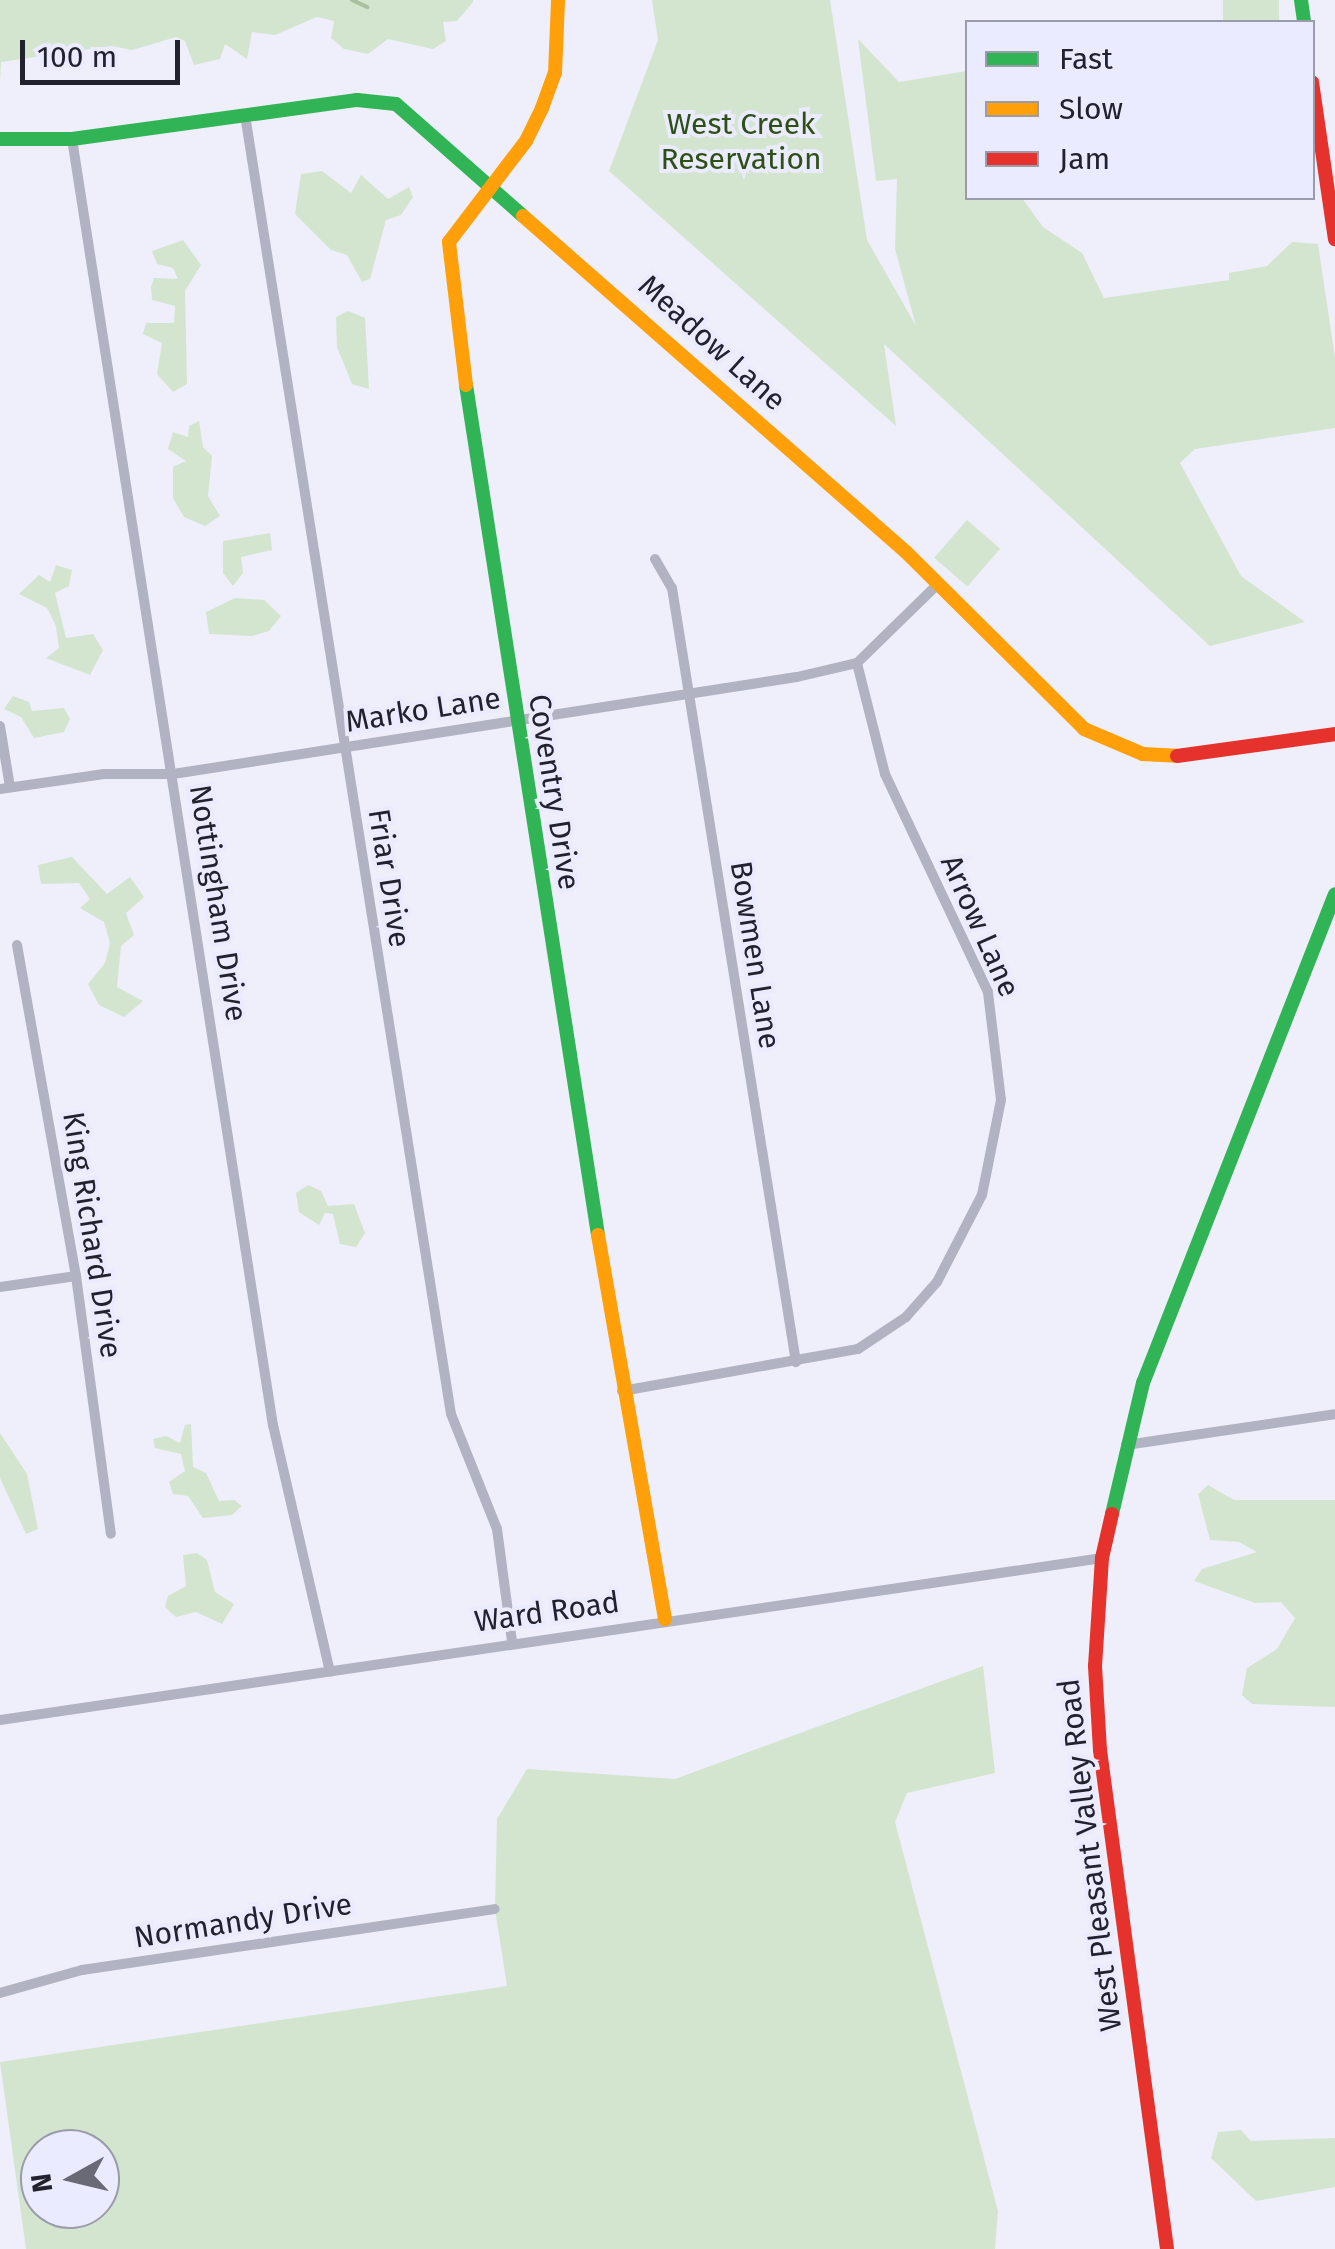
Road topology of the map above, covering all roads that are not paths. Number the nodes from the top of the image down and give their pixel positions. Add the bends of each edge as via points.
1 (558, 0) edge
2 (1315, 102) edge
3 (245, 114) junction
4 (0, 139) edge
5 (72, 139) junction
6 (489, 182) junction
7 (1335, 239) edge
8 (655, 560) dead end
9 (939, 583) junction
10 (857, 662) junction
11 (687, 694) junction
12 (515, 720) junction
13 (0, 726) edge
14 (1335, 734) edge
15 (343, 748) junction
16 (172, 774) junction
17 (5, 788) edge
18 (1335, 894) edge
19 (17, 944) dead end
20 (76, 1276) junction
21 (0, 1286) edge
22 (796, 1362) junction
23 (622, 1391) junction
24 (1335, 1414) edge
25 (1126, 1445) junction
26 (111, 1534) dead end
27 (1102, 1558) junction
28 (665, 1619) junction
29 (512, 1641) junction
30 (330, 1671) junction
31 (0, 1720) edge
32 (495, 1909) dead end
33 (0, 1993) edge
34 (1167, 2249) edge

1 - 6 street, Coventry Drive via 555,73 526,141
2 - 7 street
3 - 5 street, Meadow Lane
3 - 6 street, Meadow Lane via 357,100 396,104
3 - 15 street, Friar Drive
4 - 5 street, Meadow Lane
5 - 16 street, Nottingham Drive
6 - 9 street, Meadow Lane
6 - 12 street, Coventry Drive via 450,242 448,270
8 - 11 street, Bowmen Lane via 672,588
9 - 10 street
9 - 14 street, Meadow Lane via 1051,700 1112,744 1182,756
10 - 11 street, Marko Lane
10 - 22 street, Arrow Lane via 885,774 988,992 1001,1100 982,1195 938,1282 906,1318 858,1350
11 - 12 street, Marko Lane
11 - 22 street, Bowmen Lane
12 - 15 street, Marko Lane
12 - 23 street, Coventry Drive
13 - 17 street
15 - 16 street, Marko Lane
15 - 29 street, Friar Drive via 451,1414 497,1530
16 - 17 street, Marko Lane via 104,774
16 - 30 street, Nottingham Drive via 273,1425
18 - 25 street, West Pleasant Valley Road via 1143,1383
19 - 20 street, King Richard Drive
20 - 21 street
20 - 26 street, King Richard Drive
22 - 23 street, Arrow Lane
23 - 28 street, Coventry Drive
24 - 25 street
25 - 27 street, West Pleasant Valley Road
27 - 28 street, Ward Road
27 - 34 street, West Pleasant Valley Road via 1095,1666 1100,1750
28 - 29 street, Ward Road
29 - 30 street, Ward Road
30 - 31 street, Ward Road
32 - 33 street, Normandy Drive via 82,1970

